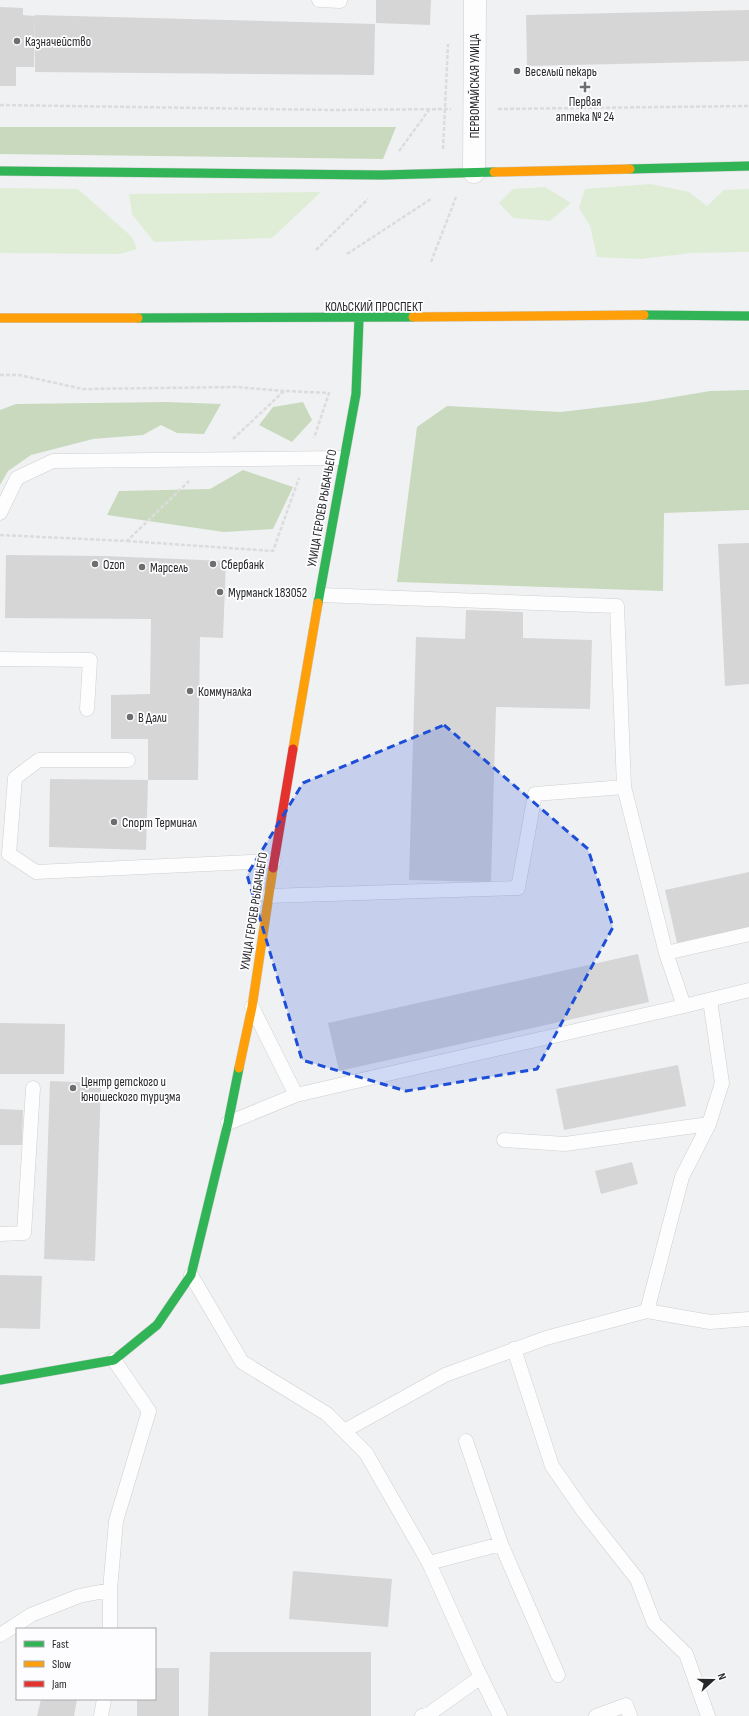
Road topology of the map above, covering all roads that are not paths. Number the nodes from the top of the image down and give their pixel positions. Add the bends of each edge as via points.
1 (319, 0) edge
2 (475, 0) edge
3 (340, 1) edge
4 (749, 166) edge
5 (0, 171) edge
6 (474, 172) junction
7 (749, 316) edge
8 (0, 318) edge
9 (359, 319) junction
10 (343, 458) junction
11 (0, 513) edge
12 (320, 595) junction
13 (0, 659) edge
14 (87, 709) dead end
15 (128, 760) dead end
16 (624, 787) junction
17 (274, 861) junction
18 (268, 896) junction
19 (749, 934) edge
20 (666, 953) junction
21 (749, 990) edge
22 (710, 1000) junction
23 (684, 1006) junction
24 (252, 1007) junction
25 (33, 1088) dead end
26 (296, 1095) junction
27 (228, 1123) junction
28 (709, 1124) junction
29 (504, 1140) dead end
30 (0, 1234) edge
31 (191, 1275) junction
32 (647, 1311) junction
33 (749, 1319) edge
34 (514, 1349) junction
35 (114, 1360) junction
36 (0, 1380) edge
37 (344, 1430) junction
38 (466, 1441) dead end
39 (501, 1544) junction
40 (429, 1563) junction
41 (110, 1590) junction
42 (110, 1628) edge
43 (0, 1635) edge
44 (558, 1675) dead end
45 (481, 1677) junction
46 (104, 1700) edge
47 (101, 1716) edge
48 (422, 1716) edge
49 (500, 1716) edge
50 (596, 1716) edge
51 (630, 1716) edge
52 (708, 1716) edge

1 - 3 lane
2 - 6 street, ПЕРВОМАЙСКАЯ УЛИЦА
4 - 6 street
5 - 6 street via 382,175
7 - 9 street, КОЛЬСКИЙ ПРОСПЕКТ via 563,315
8 - 9 street, КОЛЬСКИЙ ПРОСПЕКТ
9 - 10 street, УЛИЦА ГЕРОЕВ РЫБАЧЬЕГО via 356,394
10 - 11 lane via 53,461 16,478
10 - 12 street, УЛИЦА ГЕРОЕВ РЫБАЧЬЕГО
12 - 16 lane via 617,606
12 - 17 street, УЛИЦА ГЕРОЕВ РЫБАЧЬЕГО
13 - 14 lane via 90,660
15 - 17 lane via 39,760 14,778 9,854 36,872
16 - 18 lane via 535,794 518,888
16 - 20 lane
17 - 18 street, УЛИЦА ГЕРОЕВ РЫБАЧЬЕГО
18 - 24 street, УЛИЦА ГЕРОЕВ РЫБАЧЬЕГО
19 - 20 lane
20 - 23 lane
21 - 22 lane
22 - 23 lane
22 - 28 lane via 722,1082
23 - 26 lane
24 - 26 lane
24 - 27 street, УЛИЦА ГЕРОЕВ РЫБАЧЬЕГО
25 - 30 lane via 24,1233
26 - 27 lane
27 - 31 street, УЛИЦА ГЕРОЕВ РЫБАЧЬЕГО
28 - 29 lane via 565,1144
28 - 32 lane via 682,1177
31 - 35 street, УЛИЦА ГЕРОЕВ РЫБАЧЬЕГО via 157,1325
31 - 37 lane via 242,1362 327,1414
32 - 33 lane via 710,1322
32 - 34 lane
34 - 37 lane via 445,1375
34 - 52 lane via 552,1466 584,1512 637,1579 654,1623 686,1654
35 - 36 street, УЛИЦА ГЕРОЕВ РЫБАЧЬЕГО
35 - 41 lane via 149,1411 116,1521
37 - 40 lane via 366,1453
38 - 39 lane
39 - 40 lane
39 - 44 lane
40 - 45 lane
41 - 42 lane
41 - 43 lane via 79,1596 31,1615
45 - 48 lane via 429,1714
45 - 49 lane
46 - 47 lane
50 - 51 lane via 626,1705

